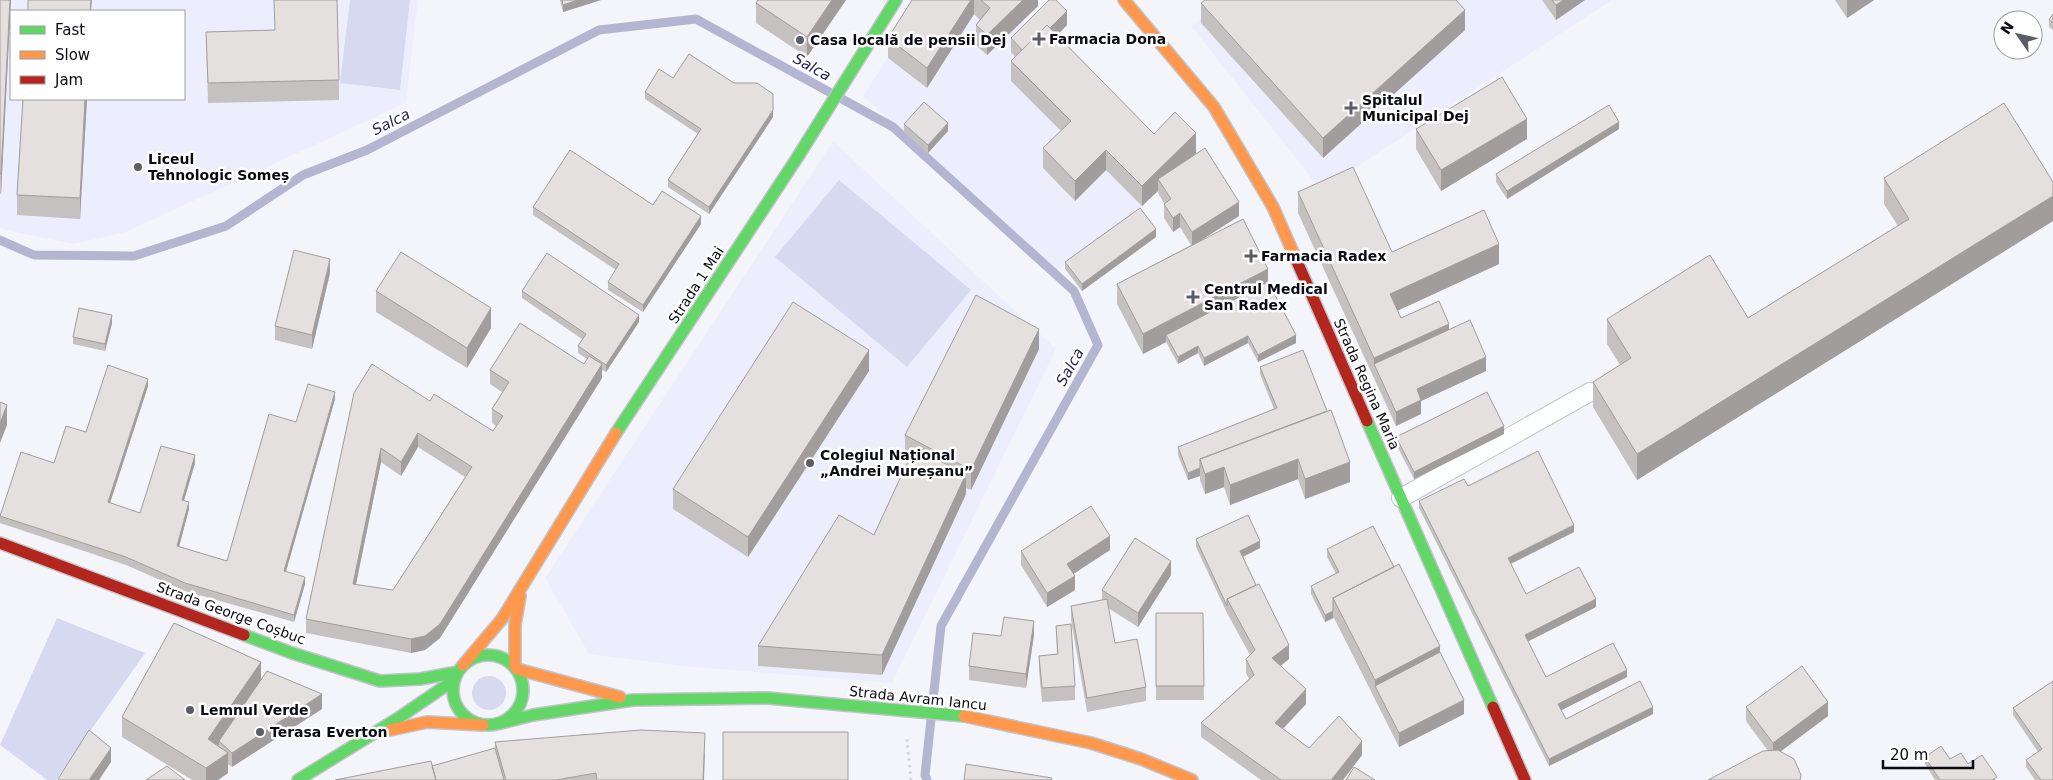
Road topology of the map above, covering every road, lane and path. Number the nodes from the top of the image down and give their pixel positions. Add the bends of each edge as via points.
1 (896, 0) edge
2 (1124, 0) edge
3 (1590, 392) dead end
4 (1401, 498) junction
5 (0, 543) edge
6 (522, 587) junction
7 (516, 668) junction
8 (458, 672) junction
9 (633, 700) junction
10 (905, 711) junction
11 (380, 716) dead end
12 (497, 724) junction
13 (484, 725) junction
14 (374, 733) junction
15 (298, 780) edge
16 (911, 780) edge
17 (1192, 780) edge
18 (1525, 780) edge

1 - 6 main road, Strada 1 Mai via 797,158 623,422
2 - 4 main road, Strada Regina Maria via 1214,107 1272,207
3 - 4 lane
4 - 18 main road, Strada Regina Maria
5 - 8 main road, Strada George Coșbuc via 380,685
6 - 7 main road, Strada 1 Mai via 515,625
6 - 8 main road, Strada 1 Mai via 502,619
7 - 8 main road, Strada 1 Mai via 500,656 488,654 477,656
7 - 9 main road, Strada Avram Iancu
7 - 12 main road, Strada 1 Mai via 524,688 520,705 511,717
8 - 13 main road via 453,694 458,708 469,720
8 - 14 main road, Strada 1 Mai
9 - 10 main road, Strada Avram Iancu via 767,698
9 - 12 main road, Strada Avram Iancu via 532,715
10 - 16 path
10 - 17 main road, Strada Avram Iancu via 975,717 1091,743
11 - 14 main road
12 - 13 main road, Strada 1 Mai
13 - 14 main road, Strada 1 Mai via 427,722
14 - 15 main road, Strada 1 Mai

